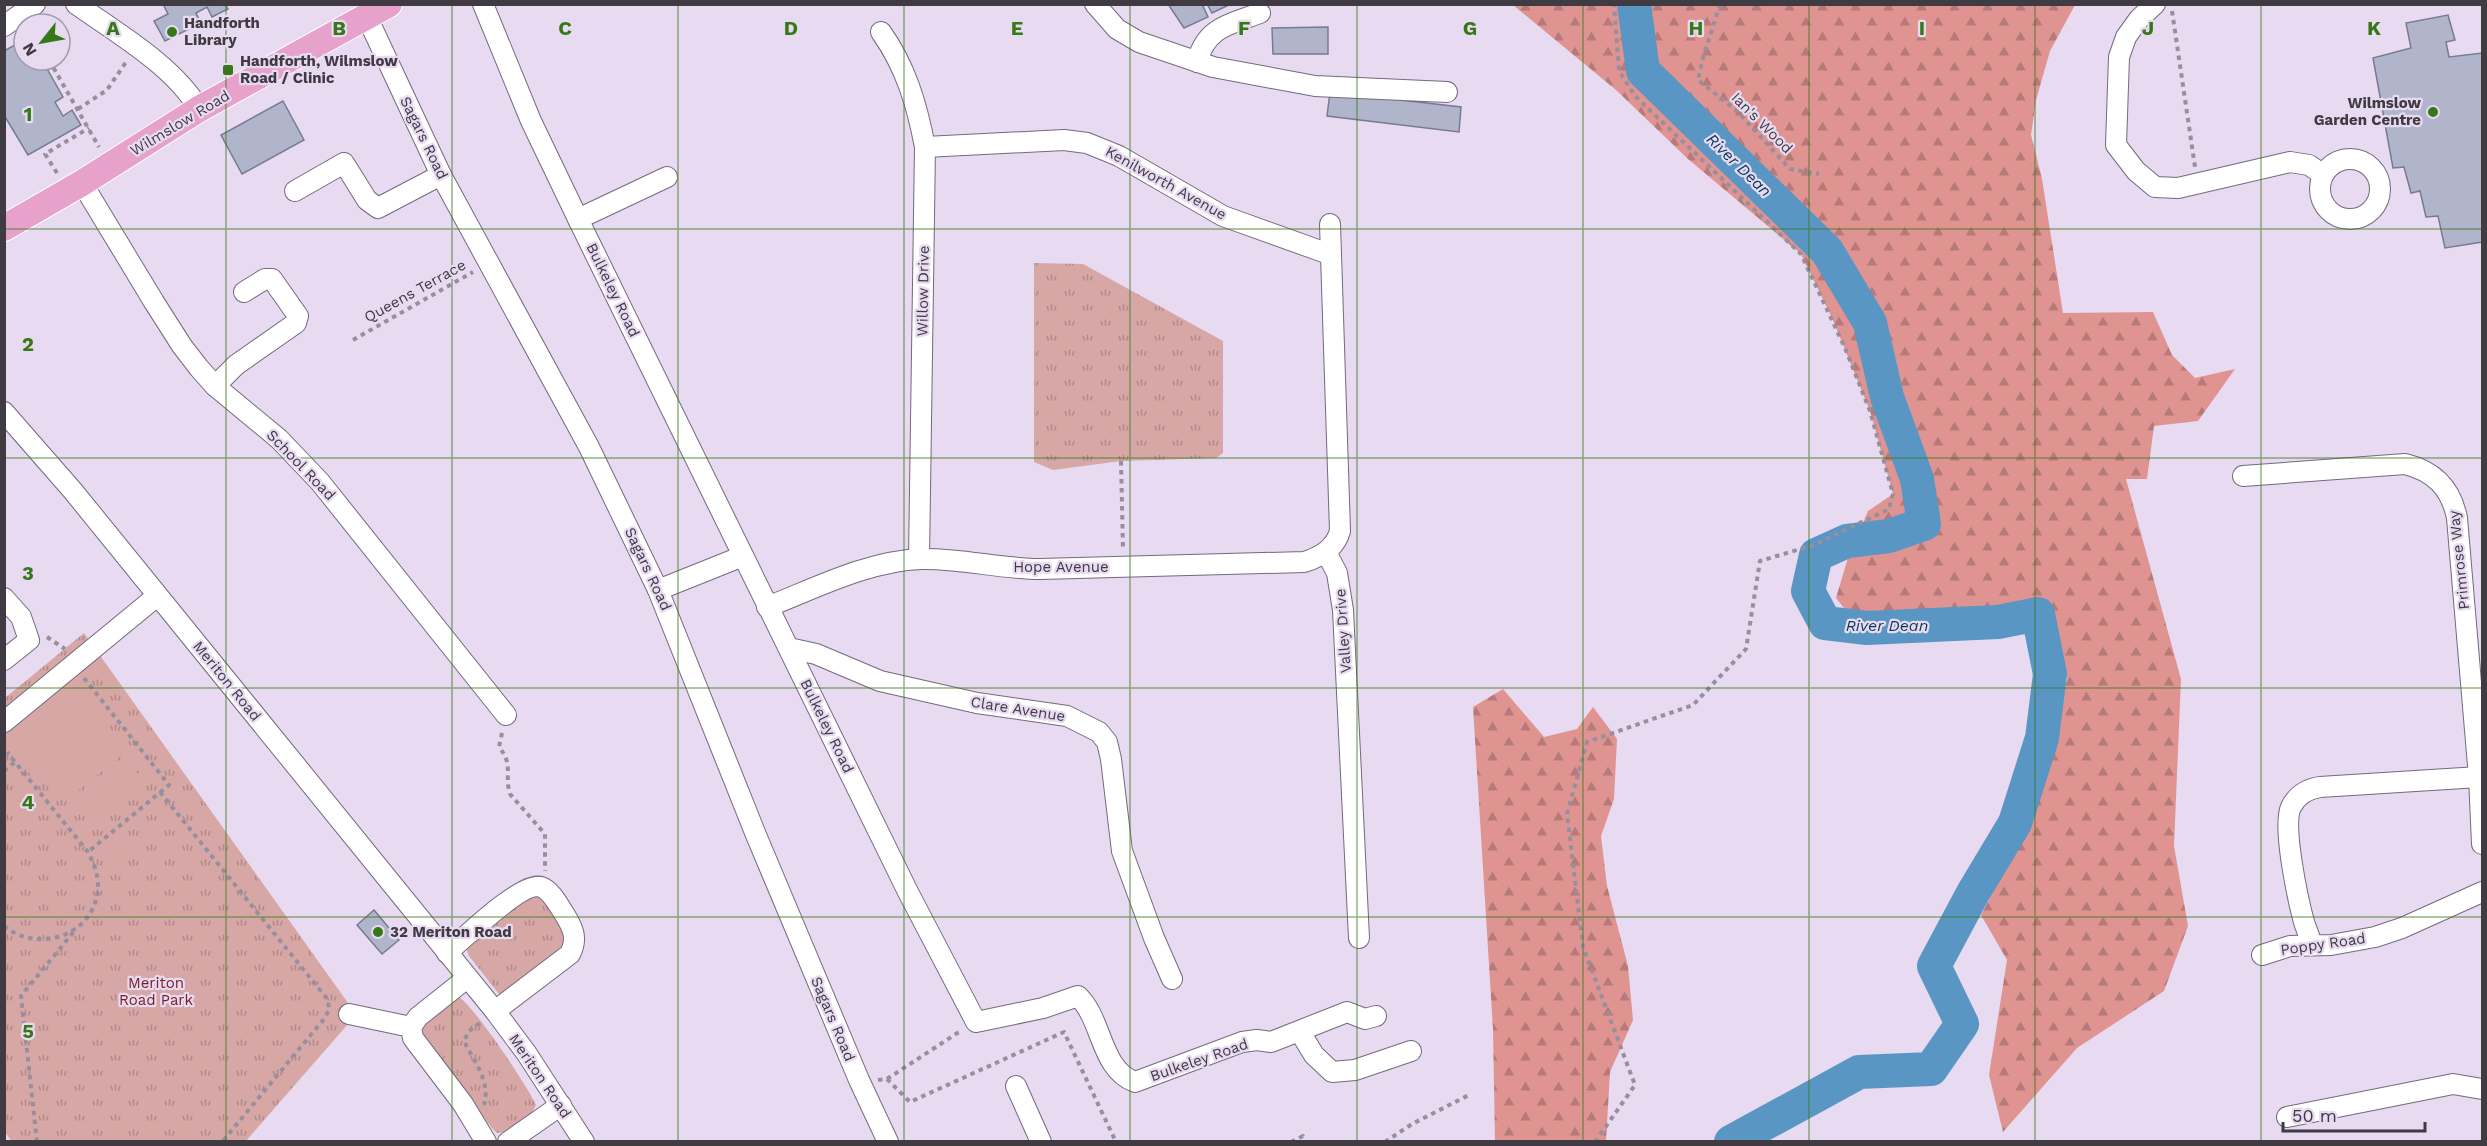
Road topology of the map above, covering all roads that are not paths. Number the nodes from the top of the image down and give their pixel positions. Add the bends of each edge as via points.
1 (34, 4) edge
2 (76, 4) edge
3 (389, 4) edge
4 (483, 4) edge
5 (1095, 4) edge
6 (2155, 4) edge
7 (1260, 12) dead end
8 (366, 16) junction
9 (4, 26) edge
10 (881, 32) dead end
11 (1197, 62) junction
12 (1448, 92) dead end
13 (199, 109) junction
14 (925, 147) junction
15 (2322, 174) dead end
16 (441, 175) junction
17 (667, 177) dead end
18 (75, 187) junction
19 (295, 191) dead end
20 (578, 219) junction
21 (1330, 224) dead end
22 (4, 228) edge
23 (1329, 254) junction
24 (244, 292) dead end
25 (215, 386) junction
26 (4, 412) edge
27 (2243, 476) dead end
28 (1326, 552) junction
29 (743, 556) junction
30 (919, 559) junction
31 (658, 590) junction
32 (157, 596) junction
33 (4, 598) edge
34 (767, 607) junction
35 (789, 648) junction
36 (4, 660) edge
37 (506, 715) road end
38 (4, 722) edge
39 (2479, 777) junction
40 (2482, 844) edge
41 (2482, 892) edge
42 (1359, 938) dead end
43 (2311, 944) junction
44 (447, 953) junction
45 (2262, 955) dead end
46 (467, 978) junction
47 (1172, 979) dead end
48 (495, 1011) junction
49 (349, 1014) dead end
50 (1376, 1016) dead end
51 (411, 1027) junction
52 (1300, 1032) junction
53 (1411, 1051) dead end
54 (1016, 1086) dead end
55 (2482, 1089) edge
56 (561, 1105) junction
57 (2288, 1117) dead end
58 (482, 1134) edge
59 (508, 1142) edge
60 (584, 1142) edge
61 (888, 1142) edge
62 (1041, 1142) edge

1 - 9 street
2 - 13 street via 136,45 191,96
3 - 8 main road, Wilmslow Road
4 - 20 street, Bulkeley Road via 531,121
5 - 11 street via 1118,29 1139,42
6 - 15 street via 2126,37 2119,57 2116,145 2136,171 2155,187 2178,188 2290,162 2309,165
7 - 11 street via 1215,30 1201,47
8 - 13 main road, Wilmslow Road
8 - 16 street, Sagars Road
10 - 14 street, Willow Drive via 909,84
11 - 12 street via 1315,86
13 - 18 main road, Wilmslow Road
14 - 23 street, Kenilworth Avenue via 1064,140 1087,143 1119,156 1223,216
14 - 30 street, Willow Drive
16 - 19 street via 378,208 367,200 344,163
16 - 31 street, Sagars Road via 589,447
17 - 20 street
18 - 22 main road, Wilmslow Road
18 - 25 street, School Road via 182,346
20 - 29 street, Bulkeley Road
21 - 23 street
23 - 28 street via 1340,531
24 - 25 street via 272,279 298,316 296,323 236,365
25 - 37 street, School Road via 279,439 320,482
26 - 32 street, Meriton Road
27 - 39 street, Primrose Way via 2405,464 2428,472 2445,488 2457,518
28 - 30 street, Hope Avenue via 1304,562 1016,569
28 - 42 street, Valley Drive via 1337,573 1343,610
29 - 31 street
29 - 34 street, Bulkeley Road
30 - 34 street, Hope Avenue via 852,573
31 - 61 street, Sagars Road via 765,857
32 - 38 street
32 - 44 street, Meriton Road
33 - 36 street via 21,617 29,640
34 - 35 street, Bulkeley Road
35 - 47 street, Clare Avenue via 816,654 880,681 977,703 1067,716 1099,732 1107,742 1111,759 1122,851
35 - 52 street, Bulkeley Road via 976,1022 1078,996 1088,1005 1114,1067 1123,1078 1135,1082 1242,1042 1271,1042
39 - 40 street, Primrose Way
39 - 43 street via 2307,789 2289,816 2289,840 2299,903
41 - 43 street, Poppy Road via 2375,937 2331,945
43 - 45 street, Poppy Road
44 - 46 street, Meriton Road
44 - 48 street via 514,896 532,887 540,886 556,902 573,927 570,954
46 - 48 street, Meriton Road
46 - 51 street
48 - 56 street, Meriton Road
49 - 51 street
50 - 52 street, Bulkeley Road via 1365,1019 1347,1012
51 - 58 street via 413,1038
52 - 53 street via 1314,1055 1332,1072 1355,1070
54 - 62 street
55 - 57 street via 2453,1084
56 - 59 street
56 - 60 street, Meriton Road

